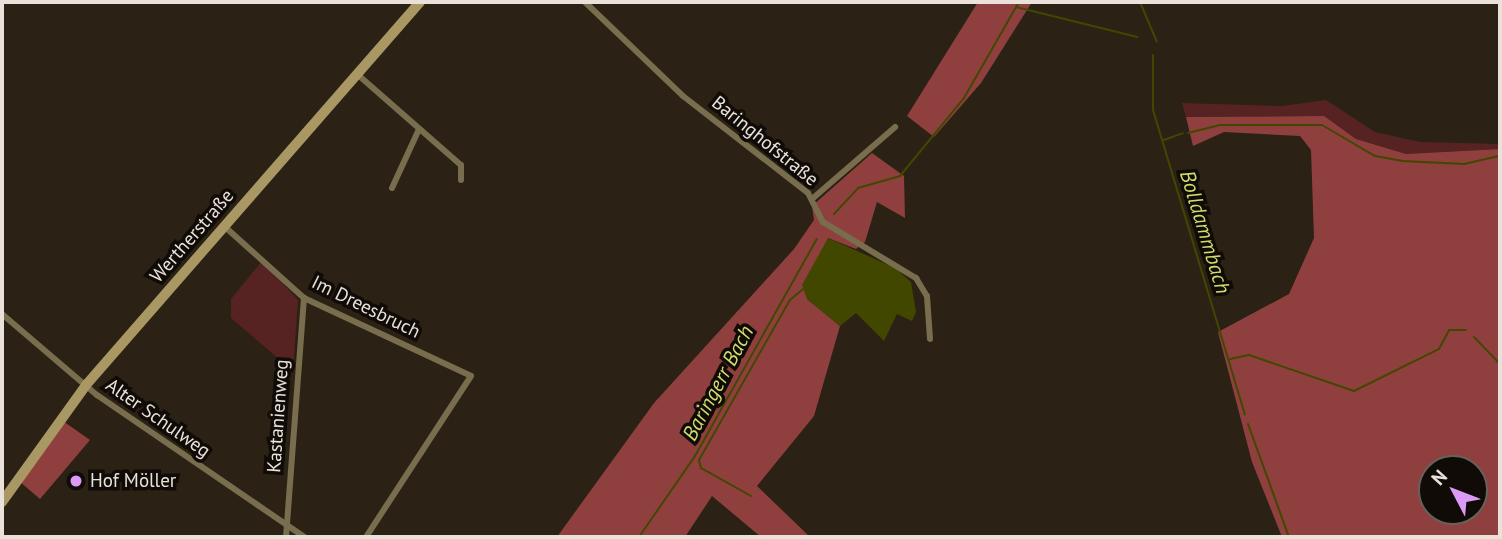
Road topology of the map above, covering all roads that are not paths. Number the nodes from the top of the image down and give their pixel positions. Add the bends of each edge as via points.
1 (420, 2) edge
2 (585, 2) edge
3 (357, 74) junction
4 (895, 127) dead end
5 (419, 129) junction
6 (461, 180) dead end
7 (392, 188) dead end
8 (812, 199) junction
9 (224, 226) junction
10 (304, 298) junction
11 (2, 314) edge
12 (930, 339) dead end
13 (86, 386) junction
14 (2, 502) edge
15 (286, 529) junction
16 (286, 537) edge
17 (304, 537) edge
18 (366, 537) edge

1 - 3 main road, Wertherstraße
2 - 8 street, Baringhofstraße via 683,96
3 - 5 street
3 - 9 main road, Wertherstraße
4 - 8 street
5 - 6 street via 461,164
5 - 7 street
8 - 12 street, Baringhofstraße via 823,222 903,266 927,296
9 - 10 street, Im Dreesbruch
9 - 13 main road, Wertherstraße
10 - 15 street, Kastanienweg
10 - 18 street, Im Dreesbruch via 471,376
11 - 13 street, Alter Schulweg
13 - 14 main road, Wertherstraße
13 - 15 street, Alter Schulweg
15 - 16 street, Kastanienweg
15 - 17 street, Alter Schulweg

